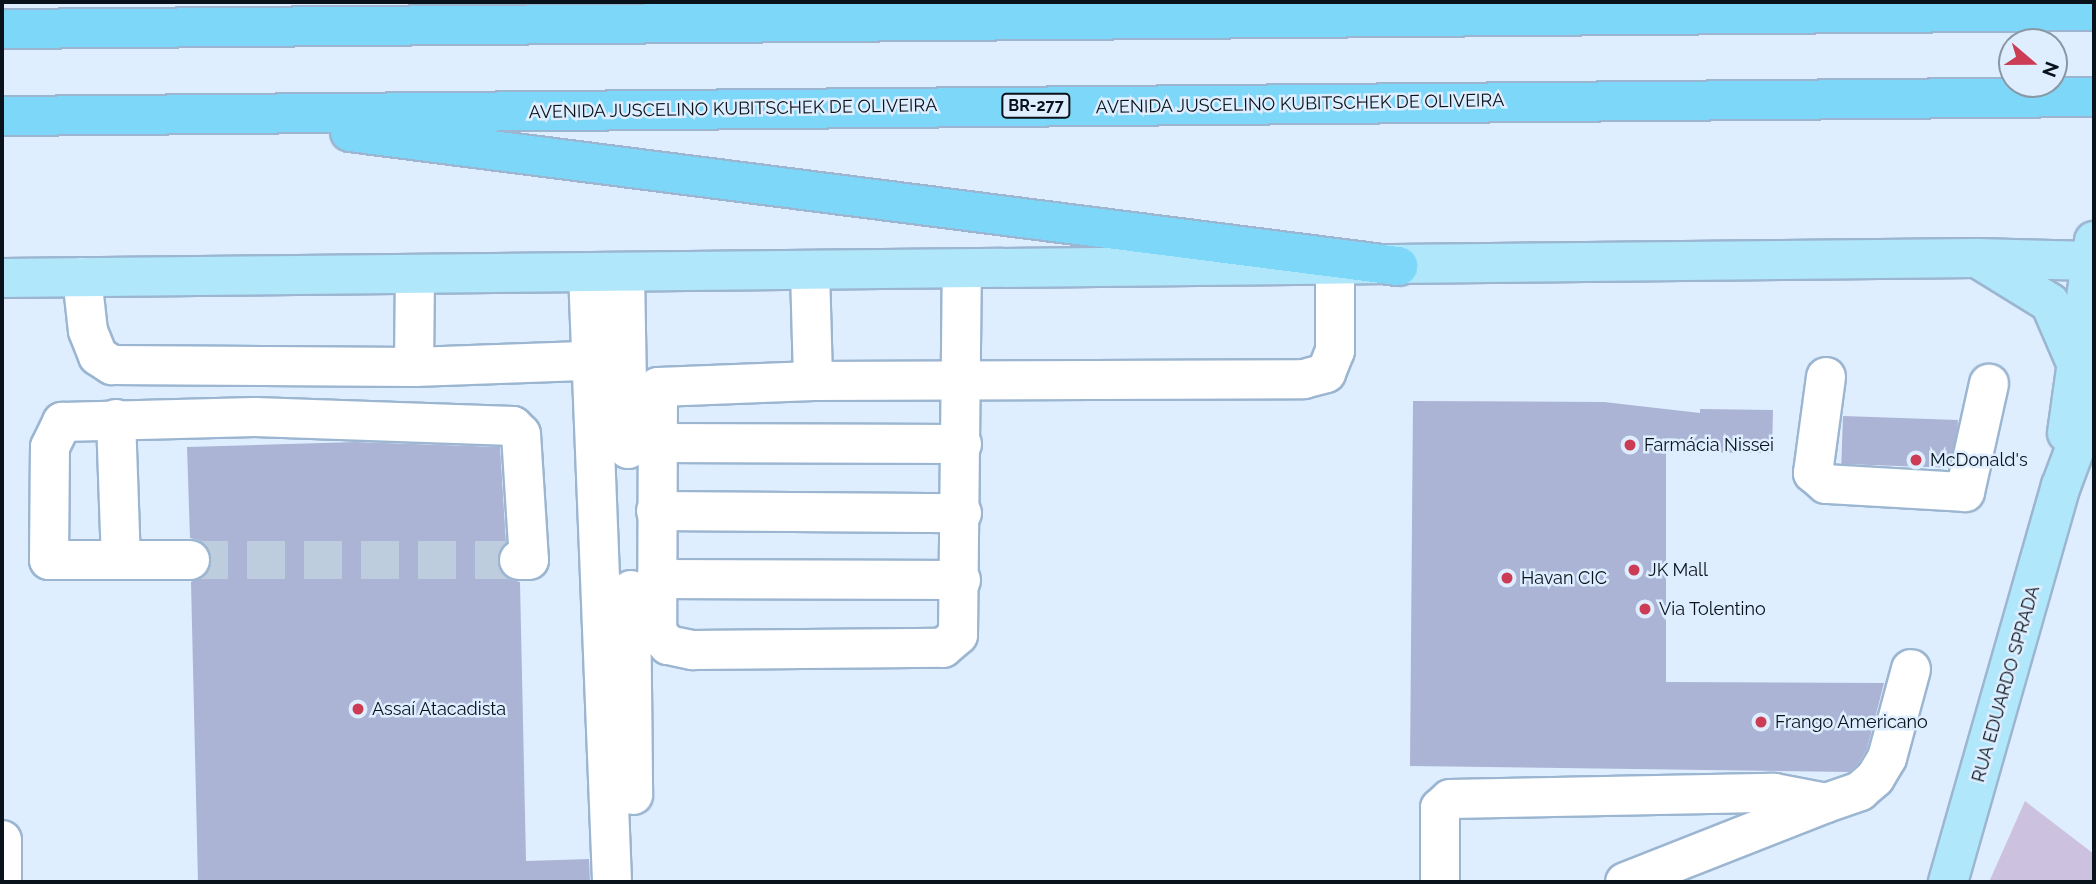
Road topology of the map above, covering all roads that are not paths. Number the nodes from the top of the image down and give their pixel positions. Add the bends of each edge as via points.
1 (375, 2) edge
2 (2086, 11) edge
3 (2, 17) edge
4 (2, 29) edge
5 (2082, 97) edge
6 (205, 114) junction
7 (2, 116) edge
8 (2092, 255) edge
9 (1977, 258) junction
10 (1398, 266) junction
11 (1335, 267) junction
12 (962, 270) junction
13 (810, 271) junction
14 (607, 273) junction
15 (415, 274) junction
16 (82, 277) junction
17 (2, 278) edge
18 (590, 361) junction
19 (2076, 363) junction
20 (414, 367) junction
21 (251, 368) junction
22 (1826, 377) dead end
23 (961, 380) junction
24 (813, 381) junction
25 (1989, 384) dead end
26 (2094, 398) edge
27 (255, 417) junction
28 (116, 419) junction
29 (655, 443) junction
30 (962, 444) junction
31 (2077, 465) edge
32 (656, 511) junction
33 (962, 513) junction
34 (121, 560) junction
35 (190, 560) tunnel mouth
36 (525, 560) dead end
37 (656, 579) junction
38 (961, 580) junction
39 (1911, 669) dead end
40 (1826, 803) junction
41 (2, 840) edge
42 (2, 882) edge
43 (612, 882) edge
44 (634, 882) edge
45 (1440, 882) edge
46 (1625, 882) edge
47 (1948, 882) edge

1 - 3 highway
2 - 4 highway
5 - 6 highway, AVENIDA JUSCELINO KUBITSCHEK DE OLIVEIRA / BR-277
6 - 7 highway, AVENIDA JUSCELINO KUBITSCHEK DE OLIVEIRA / BR-277
6 - 10 highway
8 - 9 main road
8 - 19 main road, RUA EDUARDO SPRADA
9 - 10 main road
9 - 19 main road via 2050,303
10 - 11 main road
11 - 12 main road
11 - 23 lane via 1335,351 1326,373 1304,379
12 - 13 main road
12 - 23 lane
13 - 14 main road
13 - 24 lane
14 - 15 main road
14 - 18 lane
14 - 44 lane
15 - 16 main road
15 - 20 lane
16 - 17 main road
16 - 21 lane via 88,331 98,356 112,365
18 - 20 lane
18 - 43 lane
19 - 31 main road, RUA EDUARDO SPRADA
20 - 21 lane
21 - 27 lane
22 - 25 lane via 1813,473 1826,484 1965,492
23 - 24 lane
23 - 30 lane
24 - 29 lane via 664,384 654,393
26 - 31 main road, RUA EDUARDO SPRADA
27 - 28 lane
27 - 36 lane via 513,426 521,434
28 - 34 lane
28 - 34 lane via 62,422 53,436 49,559
29 - 30 lane
29 - 32 lane
30 - 33 lane
31 - 47 main road, RUA EDUARDO SPRADA
32 - 33 lane
32 - 37 lane
33 - 38 lane
34 - 35 lane
37 - 38 lane
37 - 38 lane via 657,632 668,645 692,650 943,648 958,635
39 - 40 lane via 1887,758 1875,778 1860,791
40 - 45 lane via 1774,793 1450,799 1440,808
40 - 46 lane
41 - 42 lane

